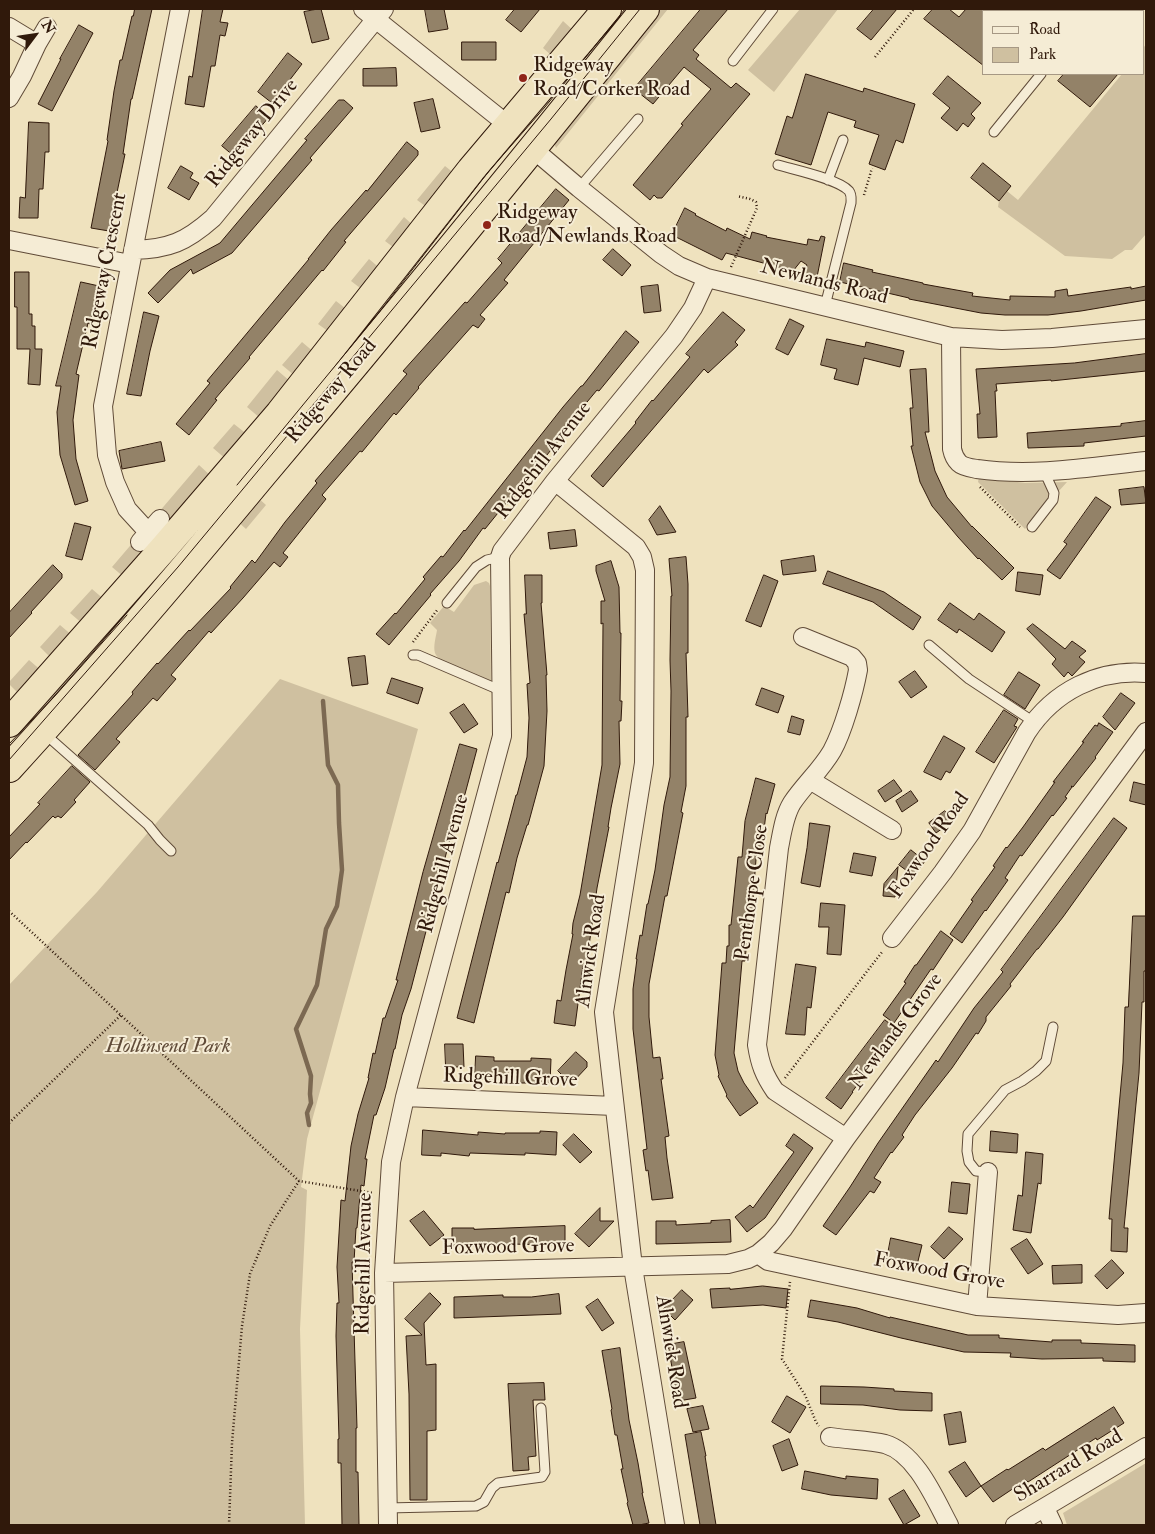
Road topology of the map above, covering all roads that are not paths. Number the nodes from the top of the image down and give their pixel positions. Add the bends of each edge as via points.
1 (180, 9) edge
2 (607, 9) edge
3 (645, 9) edge
4 (772, 9) edge
5 (374, 12) edge
6 (9, 27) edge
7 (47, 27) dead end
8 (37, 44) junction
9 (733, 61) dead end
10 (1040, 75) edge
11 (9, 98) edge
12 (638, 119) dead end
13 (508, 125) junction
14 (994, 132) dead end
15 (843, 140) dead end
16 (533, 148) junction
17 (778, 166) dead end
18 (828, 180) junction
19 (579, 188) junction
20 (9, 240) edge
21 (132, 257) junction
22 (707, 278) junction
23 (825, 306) junction
24 (1146, 328) edge
25 (952, 337) junction
26 (1146, 460) edge
27 (1044, 470) junction
28 (555, 481) junction
29 (1032, 528) dead end
30 (149, 531) dead end
31 (500, 557) junction
32 (447, 603) road end
33 (802, 637) dead end
34 (929, 645) dead end
35 (412, 655) dead end
36 (1146, 673) edge
37 (502, 690) junction
38 (1034, 722) junction
39 (9, 723) edge
40 (43, 732) junction
41 (1146, 732) edge
42 (9, 768) edge
43 (810, 780) junction
44 (892, 830) dead end
45 (171, 851) dead end
46 (892, 938) road end
47 (1053, 1027) dead end
48 (405, 1097) junction
49 (614, 1106) junction
50 (846, 1138) junction
51 (988, 1172) joint
52 (758, 1254) junction
53 (633, 1268) junction
54 (384, 1273) junction
55 (977, 1306) junction
56 (1146, 1313) edge
57 (541, 1408) dead end
58 (830, 1438) road end
59 (1146, 1447) edge
60 (1045, 1508) junction
61 (388, 1517) edge
62 (676, 1525) edge
63 (949, 1525) edge
64 (1015, 1525) edge
65 (1052, 1525) edge

1 - 21 street, Ridgeway Crescent
2 - 13 highway, Ridgeway Road
3 - 16 highway, Ridgeway Road
4 - 9 lane
5 - 13 street
5 - 21 street, Ridgeway Drive via 213,218 198,232 178,243
6 - 8 street
7 - 8 street
8 - 11 street
10 - 14 lane
12 - 19 lane
13 - 39 highway, Ridgeway Road via 280,413
15 - 18 lane
16 - 19 street, Newlands Road
16 - 40 highway, Ridgeway Road
17 - 18 lane
18 - 23 lane via 840,184 851,195
19 - 22 street, Newlands Road via 661,254
20 - 21 street, Ridgeway Drive
21 - 30 street, Ridgeway Crescent via 103,406 104,428 106,456 115,482 127,509
22 - 23 street, Newlands Road
22 - 28 street, Ridgehill Avenue via 693,308 674,336
23 - 25 street, Newlands Road
24 - 25 street, Newlands Road via 1052,338
25 - 27 street via 952,449 959,464 988,470
26 - 27 street
27 - 29 lane via 1054,493 1053,500
28 - 31 street, Ridgehill Avenue
28 - 49 street, Alnwick Road via 636,547 645,570 644,763 604,1012
31 - 32 lane via 486,560 476,567
31 - 37 street, Ridgehill Avenue
33 - 43 street, Penthorpe Close via 852,657 858,670 833,749
34 - 38 lane via 969,679
35 - 37 lane
36 - 38 street, Foxwood Road via 1114,673 1097,677 1063,694
37 - 48 street, Ridgehill Avenue via 500,747
38 - 46 street, Foxwood Road via 972,831
40 - 42 highway, Ridgeway Road
40 - 45 lane via 148,825
41 - 50 street, Newlands Grove
43 - 44 street
43 - 50 street, Penthorpe Close via 792,804 779,848 757,1045 760,1063 776,1091
47 - 51 lane via 1046,1061 1036,1072 1005,1090 968,1134 969,1162 976,1171
48 - 49 street, Ridgehill Grove
48 - 54 street, Ridgehill Avenue via 391,1162
49 - 53 street, Alnwick Road
50 - 52 street, Newlands Grove via 783,1229
51 - 55 street
52 - 53 street, Newlands Grove via 748,1260 728,1264
52 - 55 street, Foxwood Grove via 768,1261
53 - 54 street, Foxwood Grove
53 - 62 street, Alnwick Road
54 - 61 street, Ridgehill Avenue
55 - 56 street, Foxwood Grove via 1118,1315
57 - 61 lane via 545,1472 542,1477 498,1483 484,1502 476,1506
58 - 63 street via 885,1444 896,1449 917,1467
59 - 60 street, Sharrard Road
60 - 64 street, Sharrard Road
60 - 65 street

